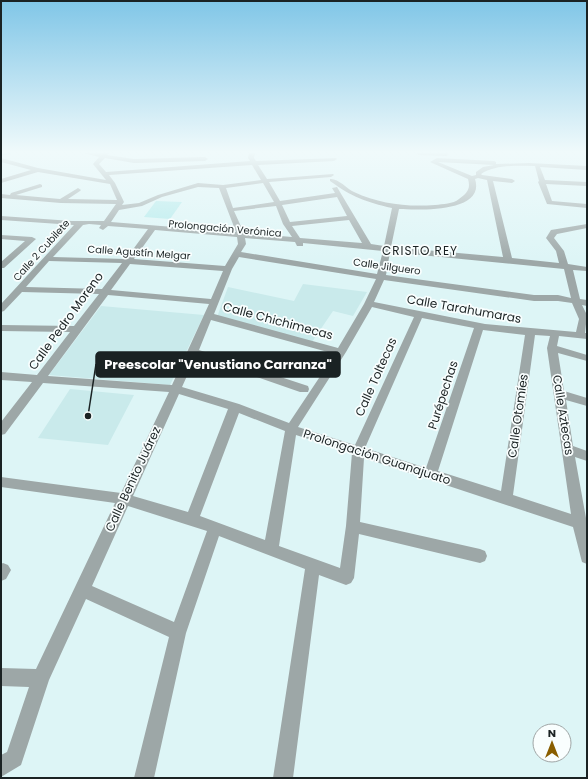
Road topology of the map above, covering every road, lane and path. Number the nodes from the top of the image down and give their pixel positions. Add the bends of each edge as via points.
1 (28, 189) edge
2 (114, 189) edge
3 (185, 189) edge
4 (222, 189) edge
5 (269, 189) edge
6 (336, 189) edge
7 (346, 189) edge
8 (472, 189) edge
9 (492, 189) edge
10 (544, 189) edge
11 (78, 190) dead end
12 (338, 195) junction
13 (4, 196) edge
14 (61, 201) junction
15 (278, 203) junction
16 (119, 205) junction
17 (587, 206) edge
18 (396, 207) junction
19 (230, 210) junction
20 (1, 218) edge
21 (350, 218) junction
22 (77, 223) junction
23 (287, 224) junction
24 (104, 226) junction
25 (587, 226) edge
26 (151, 230) junction
27 (1, 237) edge
28 (242, 237) junction
29 (300, 242) junction
30 (368, 247) junction
31 (387, 249) junction
32 (236, 254) junction
33 (49, 259) junction
34 (508, 260) junction
35 (126, 261) junction
36 (1, 266) edge
37 (566, 266) junction
38 (587, 269) edge
39 (228, 270) junction
40 (380, 276) junction
41 (21, 288) junction
42 (104, 292) junction
43 (576, 301) junction
44 (215, 302) junction
45 (587, 303) edge
46 (369, 304) junction
47 (1, 309) edge
48 (419, 315) junction
49 (208, 316) junction
50 (480, 325) junction
51 (1, 328) edge
52 (77, 329) junction
53 (530, 333) junction
54 (555, 333) junction
55 (584, 335) edge
56 (552, 348) junction
57 (193, 352) junction
58 (341, 352) junction
59 (587, 358) edge
60 (1, 376) edge
61 (41, 378) junction
62 (175, 389) junction
63 (304, 389) dead end
64 (560, 394) junction
65 (587, 402) edge
66 (235, 407) junction
67 (290, 429) junction
68 (1, 431) edge
69 (569, 449) junction
70 (358, 451) junction
71 (587, 456) edge
72 (431, 473) junction
73 (1, 482) edge
74 (125, 499) junction
75 (506, 500) junction
76 (192, 519) junction
77 (583, 523) edge
78 (353, 526) junction
79 (215, 528) junction
80 (271, 550) junction
81 (480, 556) dead end
82 (587, 557) edge
83 (313, 566) junction
84 (82, 589) junction
85 (178, 633) junction
86 (1, 677) edge
87 (41, 678) junction
88 (1, 767) edge
89 (144, 778) edge
90 (283, 778) edge

1 - 13 street
2 - 16 street
3 - 16 street via 160,196 140,206
4 - 19 street
5 - 15 street
6 - 12 street
7 - 18 street via 369,201
8 - 18 street via 471,193 458,203 418,208
9 - 34 street
10 - 17 street via 549,204
11 - 14 street
12 - 15 street
12 - 21 street
13 - 14 street
14 - 16 street
15 - 19 street
15 - 23 street
16 - 24 street
18 - 31 street
19 - 28 street
20 - 22 street, Prolongación Verónica
21 - 23 street
21 - 30 street
22 - 24 street, Prolongación Verónica
22 - 33 street, Calle 2 Cubilete
23 - 29 street
24 - 26 street, Prolongación Verónica
25 - 37 street via 554,232 550,238 560,250
26 - 28 street, Prolongación Verónica
26 - 35 street, Calle Pedro Moreno
27 - 36 street via 32,239
28 - 29 street, Prolongación Verónica
28 - 32 street, Calle Benito Juárez via 242,244
29 - 30 street, Prolongación Verónica
30 - 31 street, Prolongación Verónica
31 - 34 street, Prolongación Verónica
31 - 40 street
32 - 39 street, Calle Benito Juárez
32 - 40 street, Calle Jilguero
33 - 35 street, Calle Agustín Melgar
33 - 41 street, Calle 2 Cubilete
34 - 37 street, Prolongación Verónica
35 - 39 street, Calle Agustín Melgar
35 - 42 street, Calle Pedro Moreno
37 - 38 street, Prolongación Verónica
37 - 43 street
39 - 44 street, Calle Benito Juárez
40 - 43 street, Calle Jilguero via 534,298
40 - 46 street
41 - 42 street
41 - 47 street, Calle 2 Cubilete
42 - 44 street
42 - 52 street, Calle Pedro Moreno
43 - 45 street
43 - 55 street via 584,319
44 - 49 street, Calle Benito Juárez
46 - 48 street, Calle Tarahumaras
46 - 58 street
48 - 50 street, Calle Tarahumaras
48 - 70 street, Calle Toltecas
49 - 57 street, Calle Benito Juárez
49 - 58 street, Calle Chichimecas
50 - 53 street, Calle Tarahumaras
50 - 72 street, Purépechas
51 - 52 street
52 - 61 street, Calle Pedro Moreno
53 - 54 street, Calle Tarahumaras
53 - 75 street, Calle Otomíes
54 - 55 street
54 - 56 street, Calle Aztecas
56 - 59 street
56 - 64 street, Calle Aztecas
57 - 62 street, Calle Benito Juárez
57 - 63 street
58 - 67 street
60 - 61 street, Prolongación Guanajuato
61 - 62 street, Prolongación Guanajuato
61 - 68 street, Calle Pedro Moreno
62 - 66 street, Prolongación Guanajuato
62 - 74 street, Calle Benito Juárez
64 - 65 street
64 - 69 street, Calle Aztecas
66 - 67 street, Prolongación Guanajuato
66 - 76 street
67 - 70 street, Prolongación Guanajuato
67 - 80 street
69 - 71 street
69 - 77 street, Calle Aztecas
70 - 72 street, Prolongación Guanajuato
70 - 78 street
72 - 75 street, Prolongación Guanajuato
73 - 74 street
74 - 76 street
74 - 84 street, Calle Benito Juárez
75 - 77 street, Prolongación Guanajuato
76 - 79 street
77 - 82 street, Calle Aztecas
78 - 81 street
78 - 83 street via 346,578
79 - 80 street
79 - 85 street
80 - 83 street
83 - 90 street
84 - 85 street
84 - 87 street, Calle Benito Juárez
85 - 89 street
86 - 87 street
87 - 88 street, Calle Benito Juárez via 14,758

